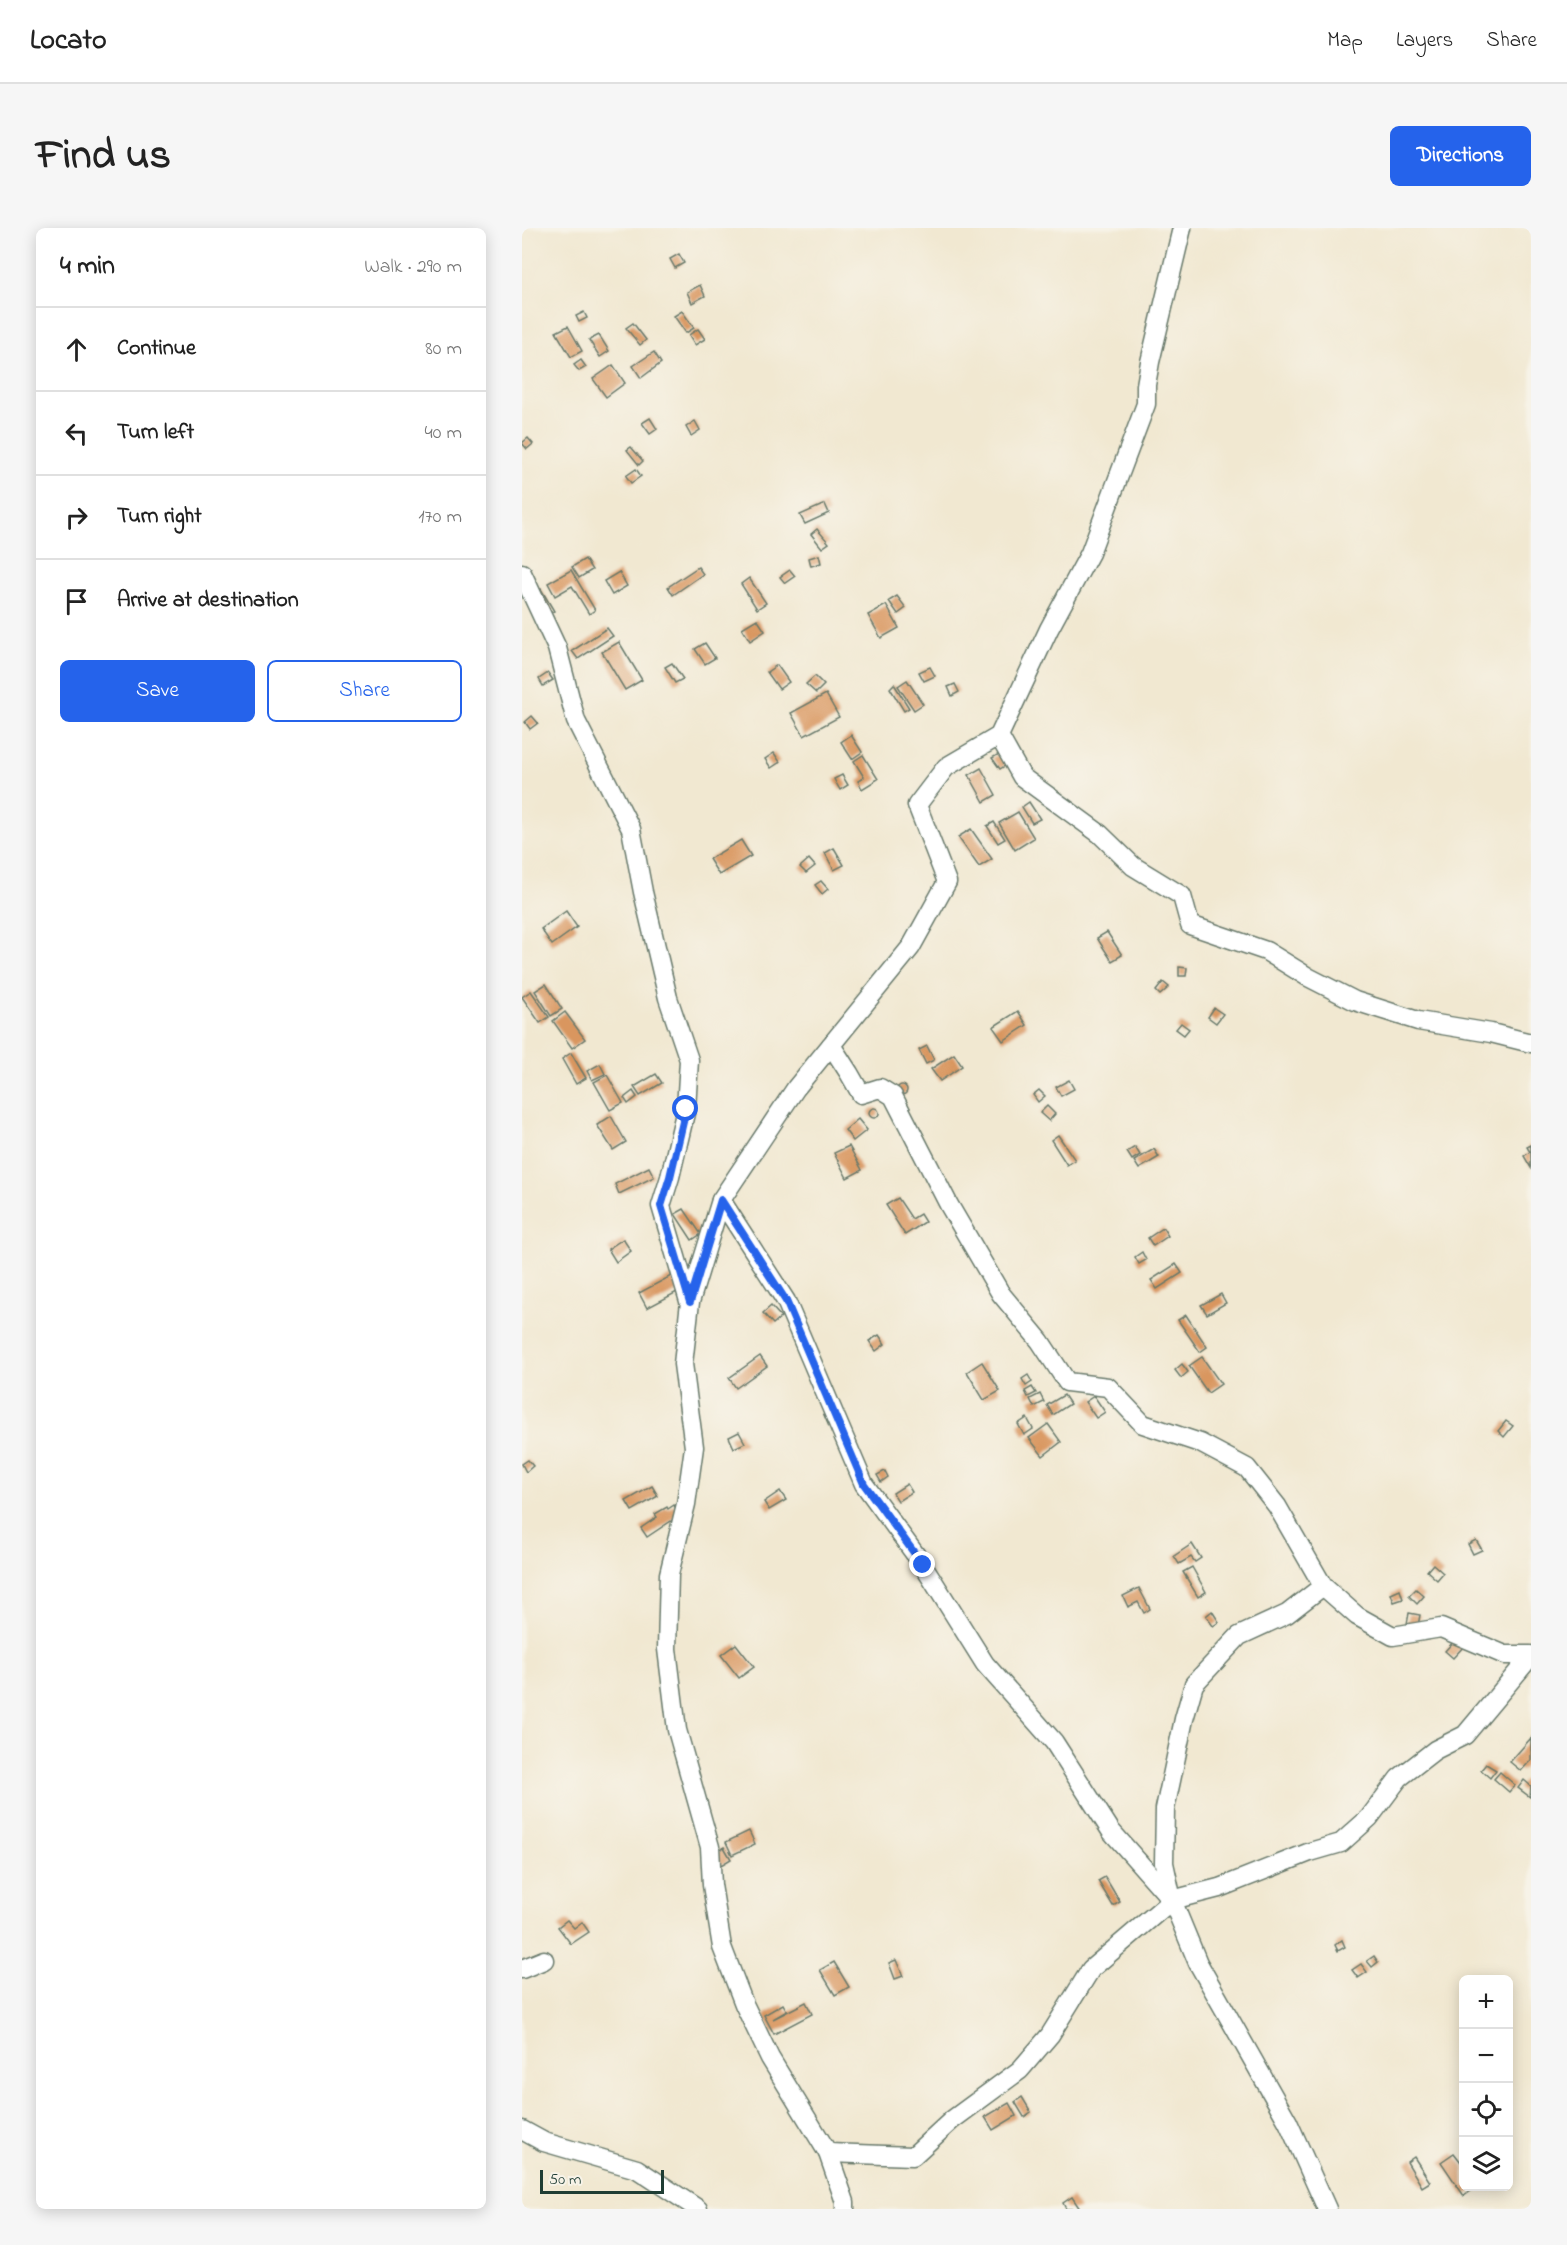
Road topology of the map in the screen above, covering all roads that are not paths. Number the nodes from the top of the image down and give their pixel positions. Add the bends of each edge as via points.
1 (1182, 228) edge
2 (522, 573) edge
3 (999, 736) junction
4 (1531, 1042) edge
5 (831, 1045) junction
6 (721, 1200) junction
7 (690, 1302) junction
8 (1323, 1586) junction
9 (1531, 1656) edge
10 (1172, 1900) junction
11 (544, 1960) dead end
12 (522, 1969) edge
13 (522, 2130) edge
14 (828, 2153) junction
15 (698, 2209) edge
16 (845, 2209) edge
17 (1327, 2209) edge

1 - 3 street via 1150,362 1146,404 1090,553
2 - 7 street via 557,648 576,721 631,830 668,998 689,1060 686,1109 661,1206
3 - 4 street via 1022,777 1092,828 1133,866 1182,896 1190,925 1266,951 1354,1001 1419,1021
3 - 5 street via 946,767 917,805 947,882 911,947
5 - 6 street via 796,1088
5 - 8 street via 861,1094 880,1088 893,1096 949,1205 1001,1294 1067,1382 1108,1387 1143,1424 1200,1443 1247,1468 1277,1506
6 - 7 street
6 - 10 street via 786,1301 864,1484 923,1565 985,1664 1054,1742 1111,1831
7 - 14 street via 683,1364 694,1447 686,1504 669,1574 667,1649 677,1730 710,1847 722,1947 770,2058
8 - 9 street via 1358,1616 1393,1636 1441,1628 1505,1655
8 - 10 street via 1287,1614 1239,1636 1194,1684 1165,1809 1164,1863
9 - 10 street via 1465,1734 1435,1750 1399,1778 1369,1818 1341,1843 1219,1888
10 - 14 street via 1091,1969 1050,2035 1020,2070 952,2120 913,2156
10 - 17 street via 1198,1963 1288,2122
11 - 12 street
13 - 15 street via 544,2142 637,2169
14 - 16 street

